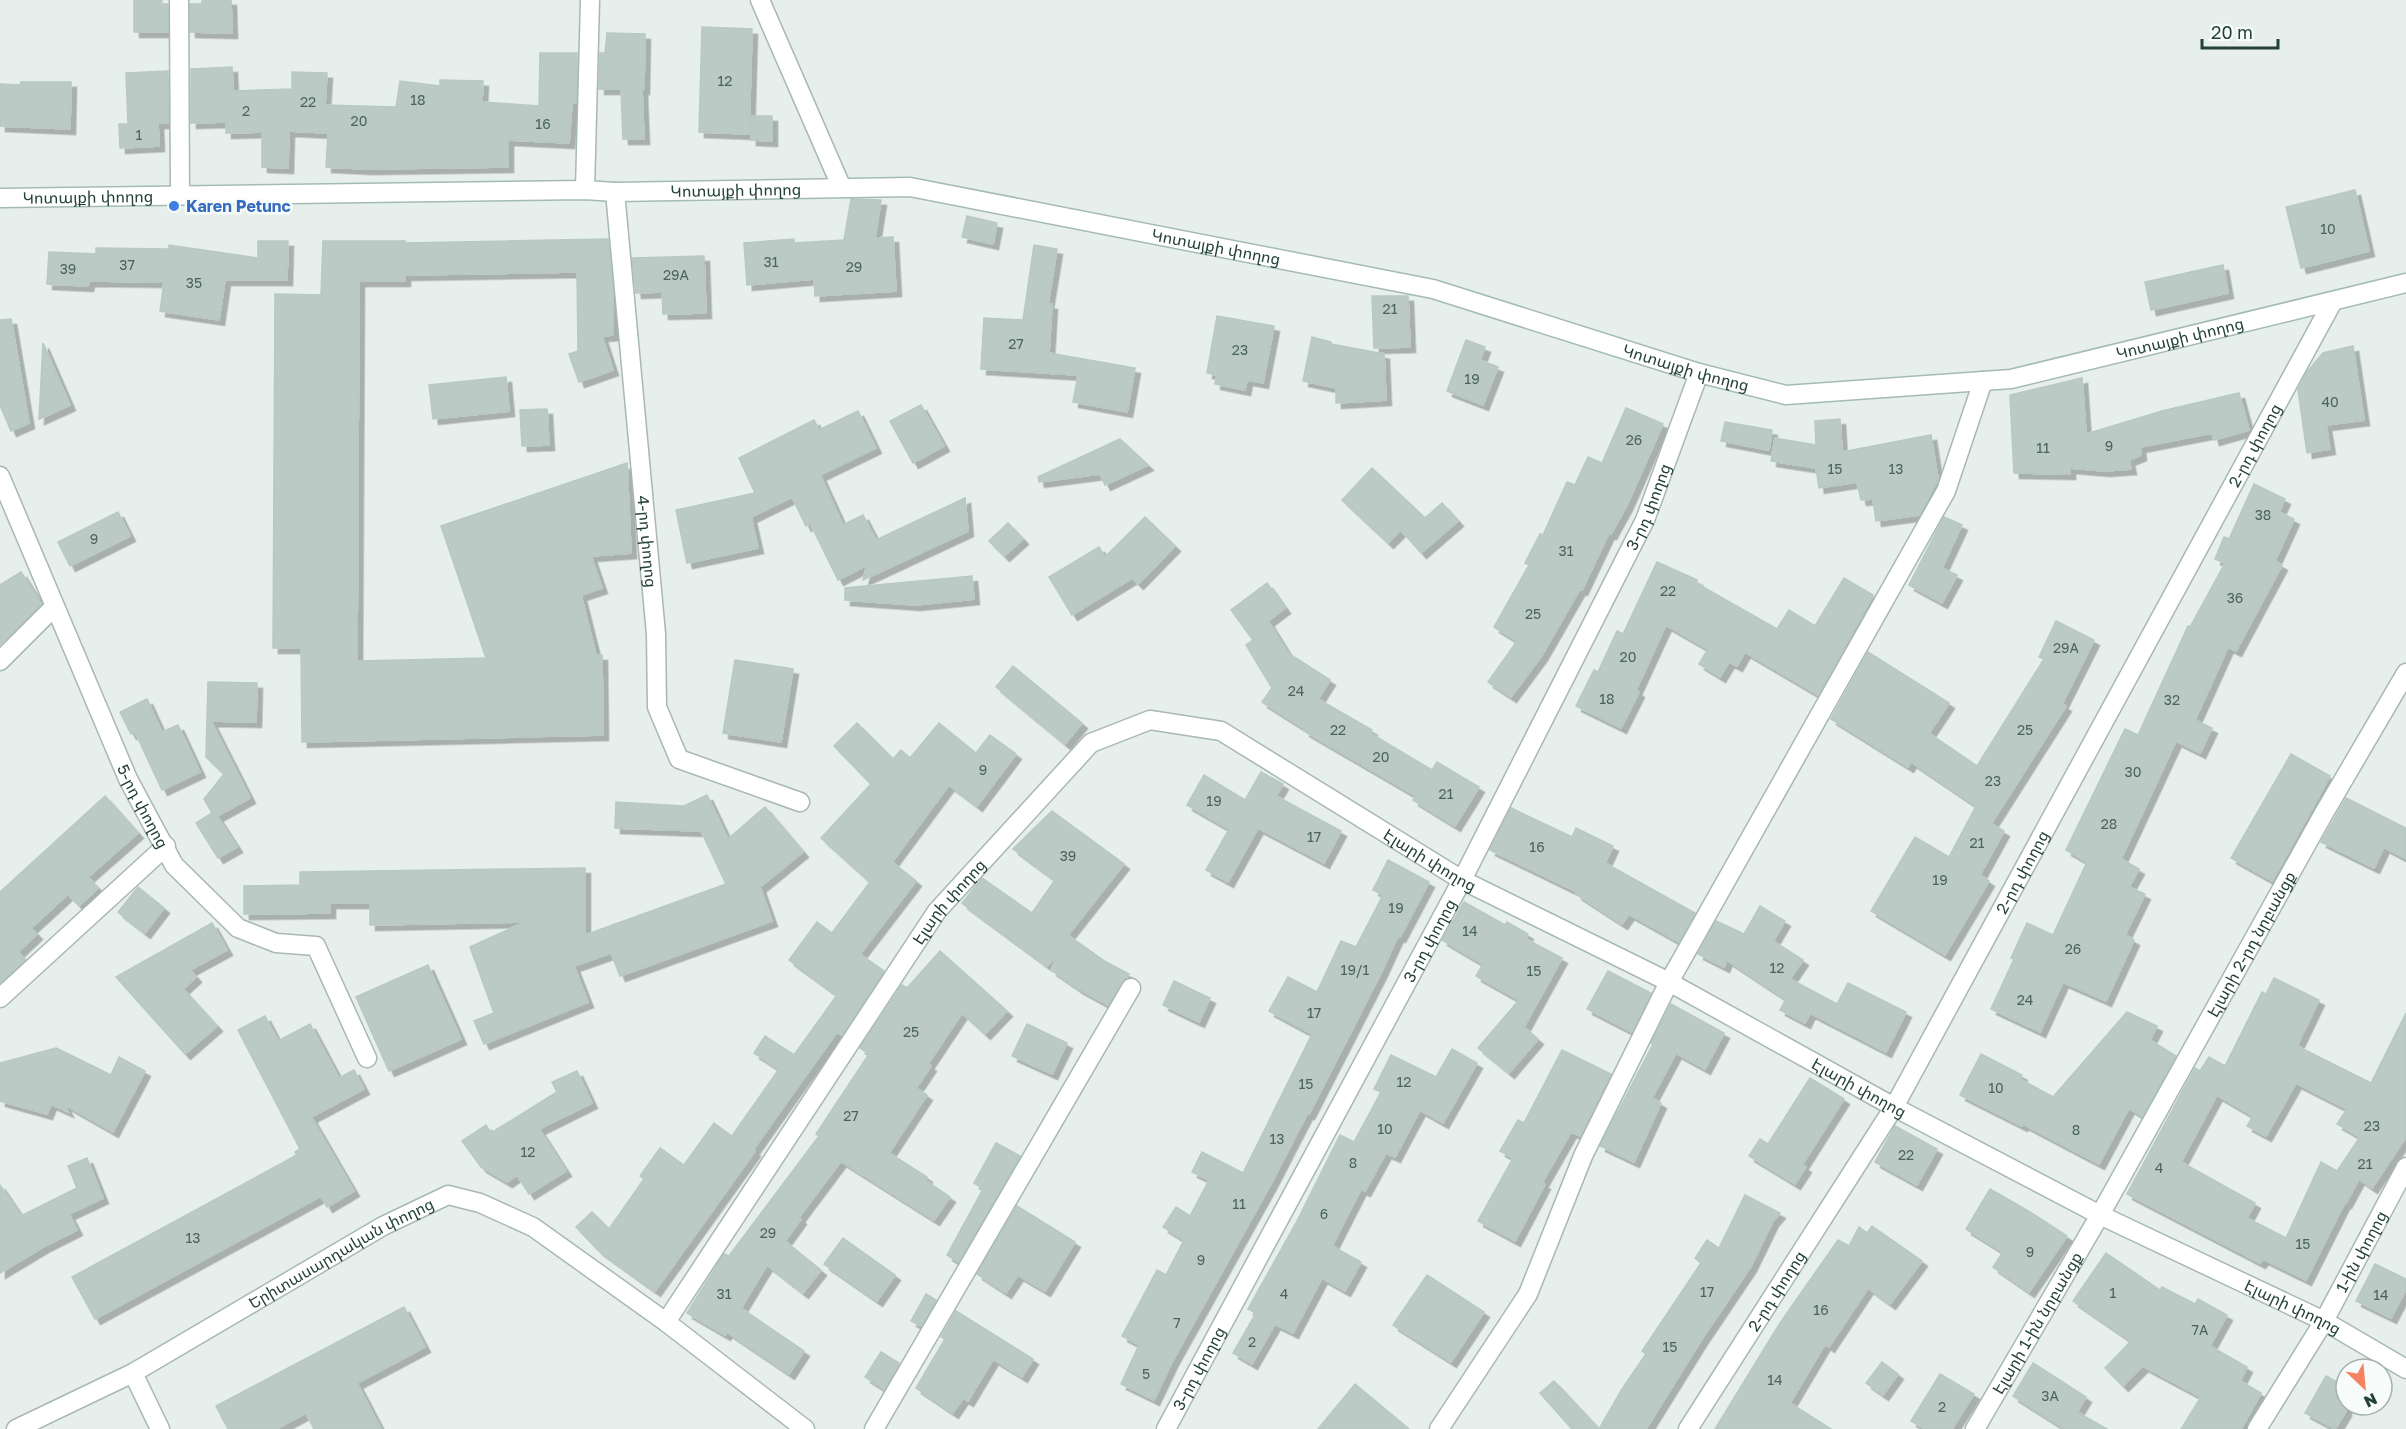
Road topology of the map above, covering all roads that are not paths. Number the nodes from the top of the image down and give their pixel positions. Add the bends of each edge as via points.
1 (179, 0) edge
2 (591, 0) edge
3 (760, 0) edge
4 (841, 186) junction
5 (585, 189) junction
6 (615, 192) junction
7 (180, 194) junction
8 (0, 198) edge
9 (2406, 283) edge
10 (2332, 303) junction
11 (1699, 373) junction
12 (1983, 381) junction
13 (0, 476) edge
14 (54, 607) junction
15 (0, 661) edge
16 (2406, 673) edge
17 (800, 802) dead end
18 (165, 846) junction
19 (1462, 880) junction
20 (1669, 982) junction
21 (1131, 988) dead end
22 (0, 999) edge
23 (367, 1058) dead end
24 (1894, 1107) junction
25 (2406, 1167) edge
26 (2100, 1215) junction
27 (2324, 1321) junction
28 (666, 1322) junction
29 (2406, 1369) edge
30 (132, 1373) junction
31 (16, 1429) edge
32 (160, 1429) edge
33 (805, 1429) edge
34 (874, 1429) edge
35 (1166, 1429) edge
36 (1439, 1429) edge
37 (1688, 1429) edge
38 (1975, 1429) edge
39 (2257, 1429) edge

1 - 7 street
2 - 5 street
3 - 4 street
4 - 6 street, Կոտայքի փողոց
4 - 11 street, Կոտայքի փողոց via 910,187 1433,289
5 - 6 street, Կոտայքի փողոց
5 - 7 street, Կոտայքի փողոց
6 - 17 street, 4-րդ փողոց via 656,634 657,707 679,759
7 - 8 street, Կոտայքի փողոց
9 - 10 street, Կոտայքի փողոց
10 - 12 street, Կոտայքի փողոց via 2012,379
10 - 24 street, 2-րդ փողոց
11 - 12 street, Կոտայքի փողոց via 1786,395
11 - 19 street, 3-րդ փողոց via 1646,520
12 - 20 street via 1946,491
13 - 14 street, 5-րդ փողոց
14 - 15 street
14 - 18 street, 5-րդ փողոց via 128,779
16 - 26 street, Էլարի 2-րդ նրբանցք
18 - 22 street
18 - 23 street, 5-րդ փողոց via 174,865 238,928 276,943 315,946
19 - 20 street, Էլարի փողոց
19 - 28 street, Էլարի փողոց via 1221,731 1149,720 1090,742 937,911
19 - 35 street, 3-րդ փողոց
20 - 24 street, Էլարի փողոց
20 - 36 street via 1583,1156 1528,1294
21 - 34 street
24 - 26 street, Էլարի փողոց
24 - 37 street, 2-րդ փողոց
25 - 27 street, 1-ին փողոց
26 - 27 street, Էլարի փողոց
26 - 38 street, Էլարի 1-ին նրբանցք
27 - 29 street, Էլարի փողոց
27 - 39 street, 1-ին փողոց
28 - 30 street, Երիտասարդական փողոց via 533,1227 480,1203 448,1196 382,1226
28 - 33 street, Երիտասարդական փողոց
30 - 31 street, Երիտասարդական փողոց
30 - 32 street

